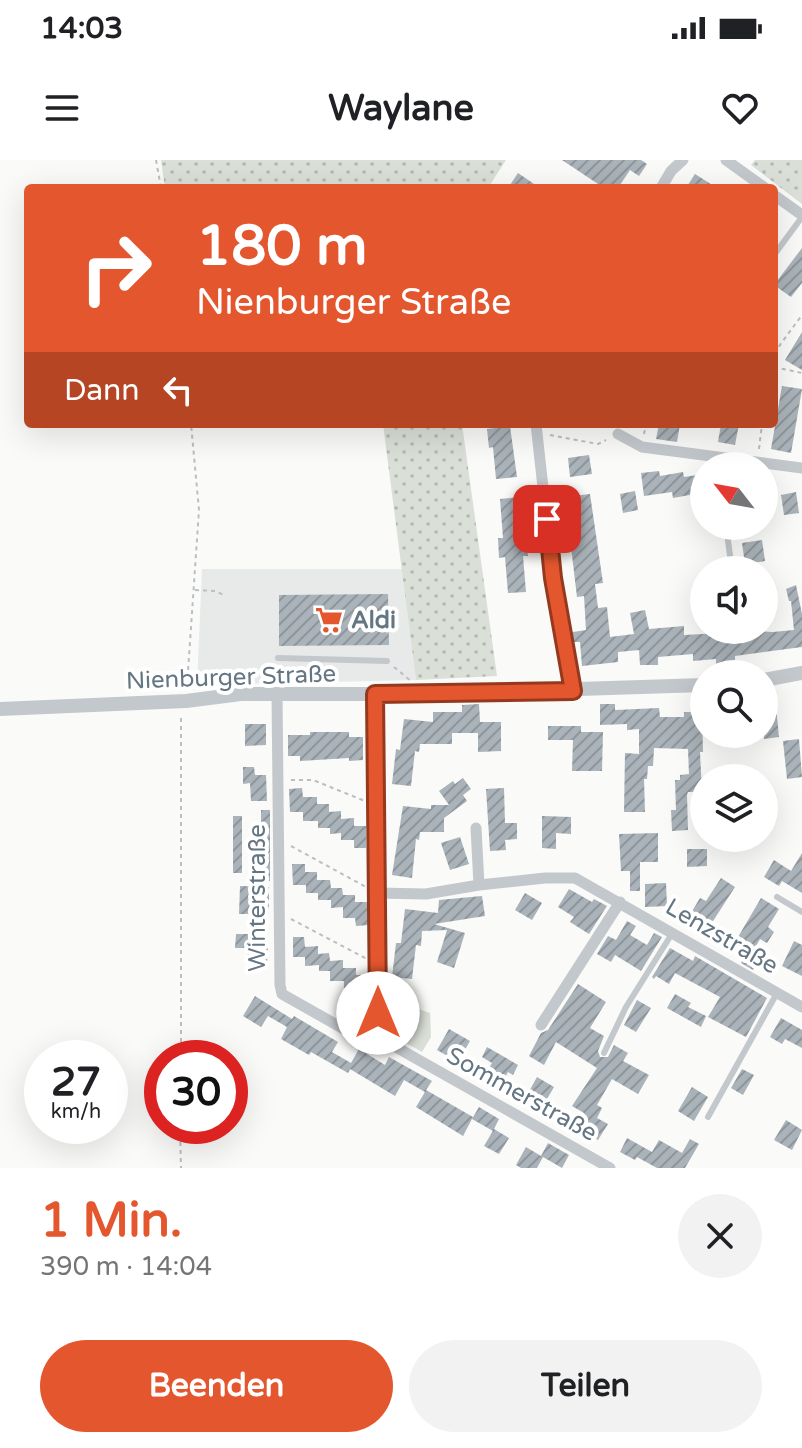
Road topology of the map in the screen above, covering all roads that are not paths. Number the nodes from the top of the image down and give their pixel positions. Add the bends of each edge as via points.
1 (683, 160) edge
2 (726, 160) edge
3 (663, 184) edge
4 (759, 184) edge
5 (778, 198) edge
6 (802, 216) edge
7 (778, 249) edge
8 (537, 428) edge
9 (618, 434) road end
10 (690, 456) edge
11 (778, 465) edge
12 (802, 468) edge
13 (278, 658) dead end
14 (387, 661) road end
15 (802, 673) edge
16 (778, 677) edge
17 (690, 686) edge
18 (573, 691) junction
19 (283, 694) junction
20 (375, 694) junction
21 (0, 709) edge
22 (476, 828) dead end
23 (479, 885) junction
24 (377, 893) junction
25 (777, 897) dead end
26 (620, 902) junction
27 (802, 912) edge
28 (673, 932) junction
29 (777, 993) junction
30 (802, 1007) edge
31 (541, 1025) dead end
32 (378, 1037) junction
33 (604, 1053) dead end
34 (708, 1117) dead end
35 (610, 1168) edge

1 - 3 street
2 - 4 street
5 - 6 street
6 - 7 lane
8 - 18 street via 553,578
9 - 10 street via 642,447
11 - 12 street
13 - 14 lane
15 - 16 street
17 - 18 street, Nienburger Straße
18 - 20 street, Nienburger Straße
19 - 20 street, Nienburger Straße
19 - 21 street, Nienburger Straße
19 - 32 street, Winterstraße via 278,779 282,994 351,1033
20 - 24 street
22 - 23 street
23 - 24 street, Lenzstraße via 426,894
23 - 26 street, Lenzstraße via 575,878
24 - 32 street
25 - 27 lane
26 - 28 street, Lenzstraße
26 - 31 street
28 - 29 street, Lenzstraße
28 - 33 lane
29 - 30 street, Lenzstraße
29 - 34 lane
32 - 35 street, Sommerstraße

